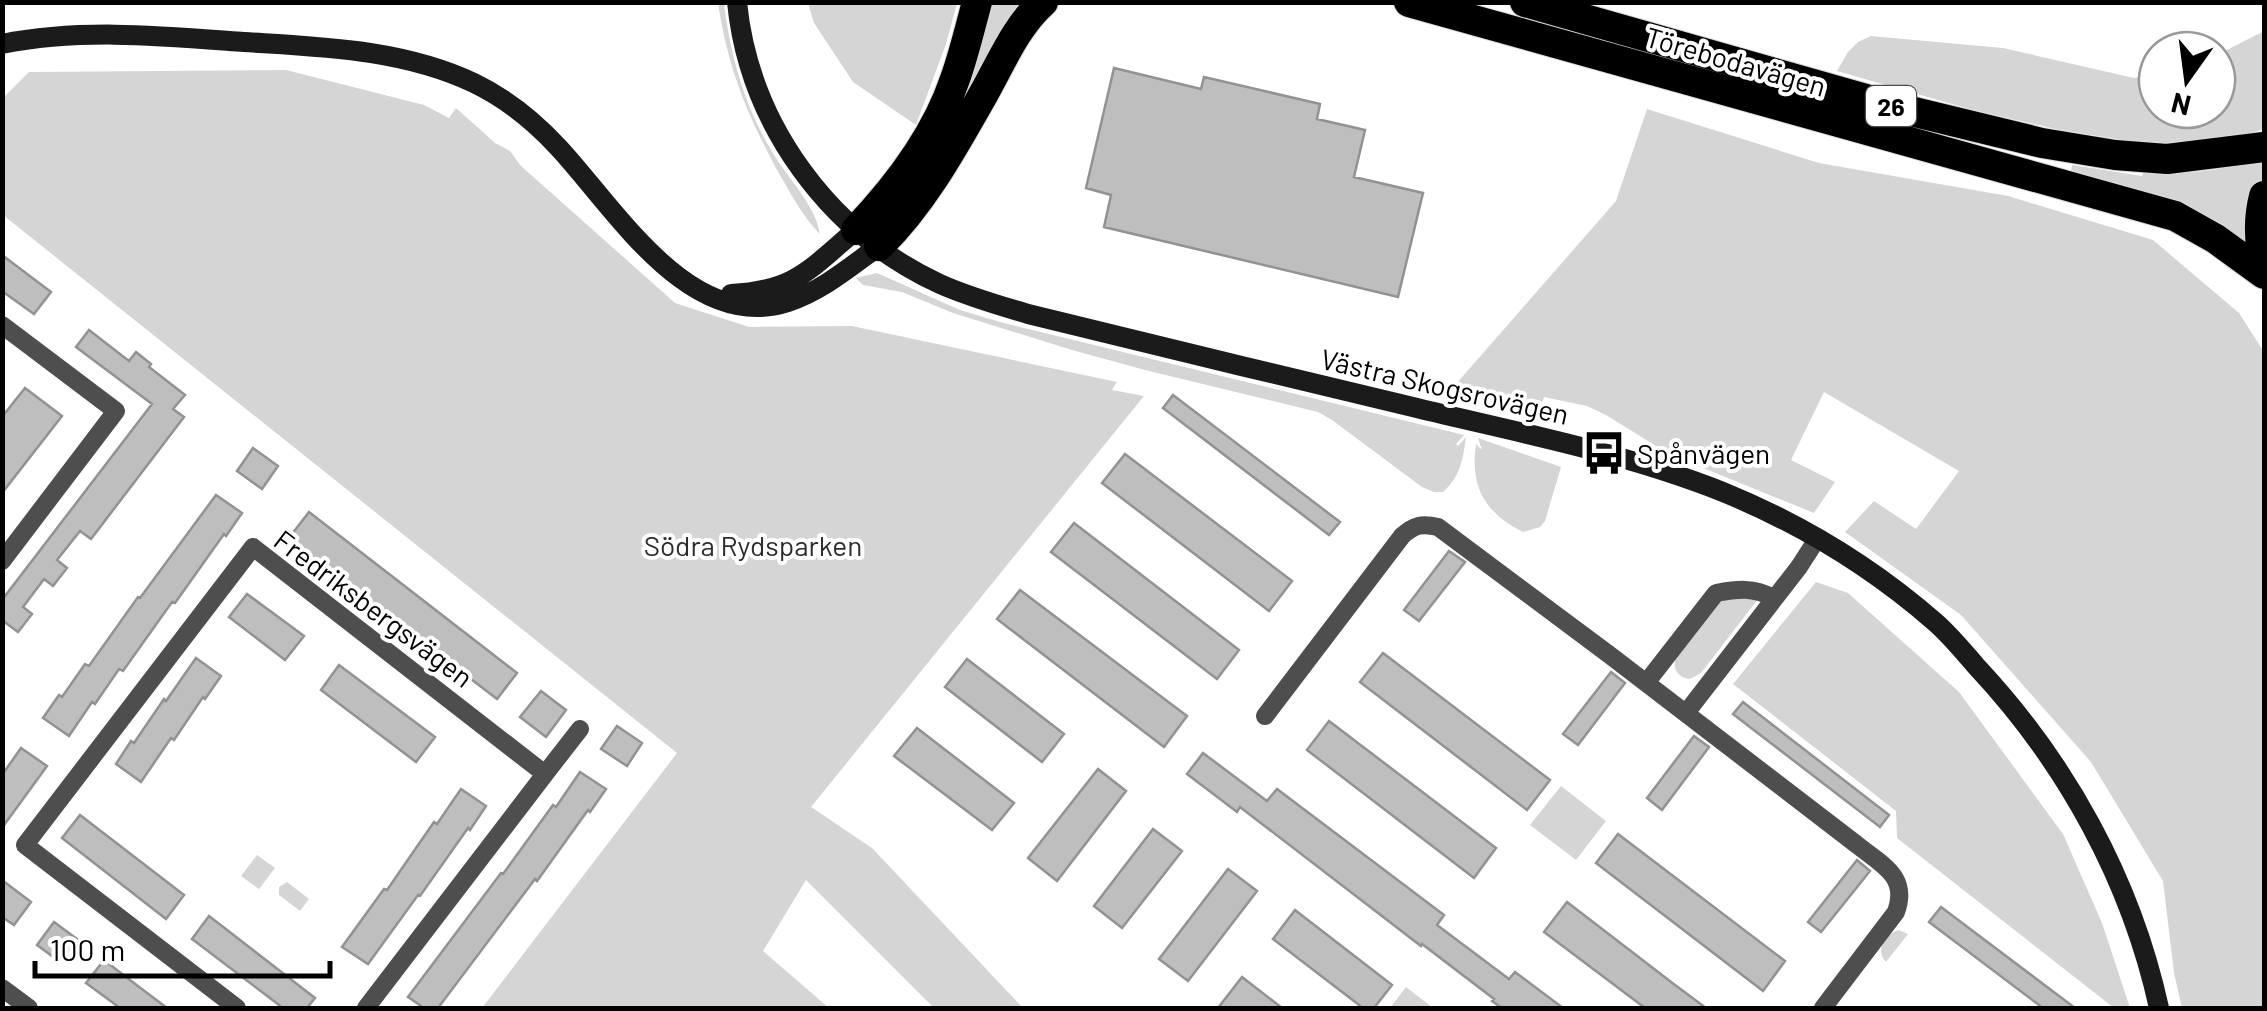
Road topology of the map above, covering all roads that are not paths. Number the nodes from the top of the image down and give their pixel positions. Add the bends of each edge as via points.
1 (737, 2) edge
2 (977, 2) edge
3 (1043, 2) edge
4 (1409, 2) edge
5 (1526, 2) edge
6 (2, 44) edge
7 (2264, 146) edge
8 (2264, 196) edge
9 (867, 238) junction
10 (2264, 264) edge
11 (2264, 274) edge
12 (2, 326) edge
13 (1818, 538) junction
14 (2, 562) edge
15 (1774, 598) junction
16 (1646, 684) junction
17 (1686, 713) junction
18 (1265, 716) dead end
19 (580, 729) dead end
20 (545, 774) junction
21 (2, 988) edge
22 (29, 1008) edge
23 (237, 1008) edge
24 (366, 1008) edge
25 (1823, 1008) edge
26 (2158, 1008) edge

1 - 9 street, Västra Skogsrovägen via 749,68 775,130 820,194
2 - 9 highway via 944,108
3 - 9 highway via 892,234
4 - 11 highway, Törebodavägen / 26 via 2175,216
5 - 7 highway, Törebodavägen / 26 via 2042,143 2167,158
6 - 9 street via 105,34 187,38 367,52 444,71 509,103 669,270 732,305 787,302 821,286
8 - 10 highway
9 - 13 street, Västra Skogsrovägen via 974,298 1604,453 1724,492
12 - 14 street via 116,410
13 - 15 street
13 - 26 street, Västra Skogsrovägen via 1937,624 2037,738 2115,872
15 - 16 street via 1743,588 1716,593
15 - 17 street
16 - 17 street
16 - 18 street via 1454,537 1424,524 1402,536
17 - 25 street via 1900,884 1896,912
19 - 20 street
20 - 23 street, Fredriksbergsvägen via 253,547 26,846
20 - 24 street
21 - 22 street

